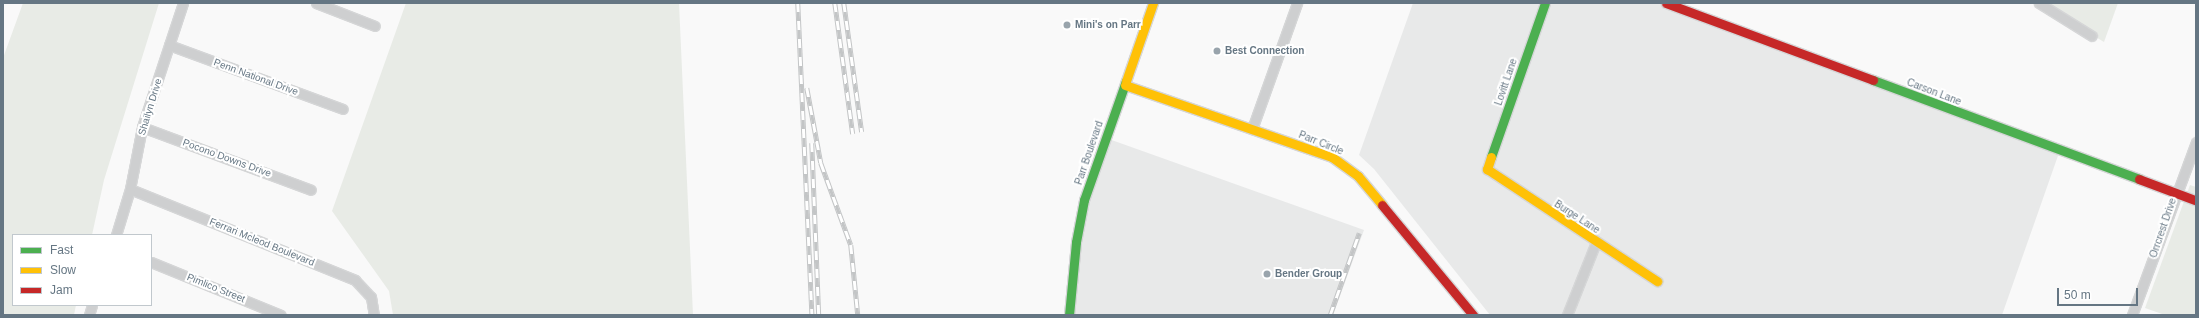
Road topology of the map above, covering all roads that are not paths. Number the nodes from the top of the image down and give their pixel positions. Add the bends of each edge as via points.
1 (183, 3) edge
2 (316, 3) edge
3 (1153, 3) edge
4 (1297, 3) edge
5 (1545, 3) edge
6 (1666, 3) edge
7 (2039, 3) edge
8 (376, 26) dead end
9 (2092, 36) dead end
10 (169, 45) junction
11 (1125, 85) junction
12 (343, 108) dead end
13 (142, 127) junction
14 (1252, 129) junction
15 (2196, 142) edge
16 (1486, 169) joint
17 (130, 190) junction
18 (312, 190) dead end
19 (2175, 194) junction
20 (2195, 200) dead end
21 (116, 234) edge
22 (1596, 242) junction
23 (152, 262) edge
24 (1657, 281) dead end
25 (281, 315) edge
26 (374, 315) edge
27 (1069, 315) edge
28 (1472, 315) edge
29 (1568, 315) edge
30 (2132, 315) edge

1 - 10 street, Shailyn Drive
2 - 8 street
3 - 11 street, Parr Boulevard
4 - 14 street
5 - 16 street, Lovitt Lane
6 - 19 street, Carson Lane
7 - 9 street
10 - 12 street, Penn National Drive
10 - 13 street, Shailyn Drive
11 - 14 street, Parr Circle
11 - 27 street, Parr Boulevard via 1084,200 1076,242
13 - 17 street, Shailyn Drive
13 - 18 street, Pocono Downs Drive
14 - 28 street, Parr Circle via 1332,157 1346,165 1358,176
15 - 19 street, Orrcrest Drive
16 - 22 street, Burge Lane
17 - 21 street, Shailyn Drive
17 - 26 street, Ferrari Mcleod Boulevard via 355,280 371,297
19 - 20 street, Carson Lane
19 - 30 street, Orrcrest Drive
22 - 24 street, Burge Lane
22 - 29 street
23 - 25 street, Pimlico Street

